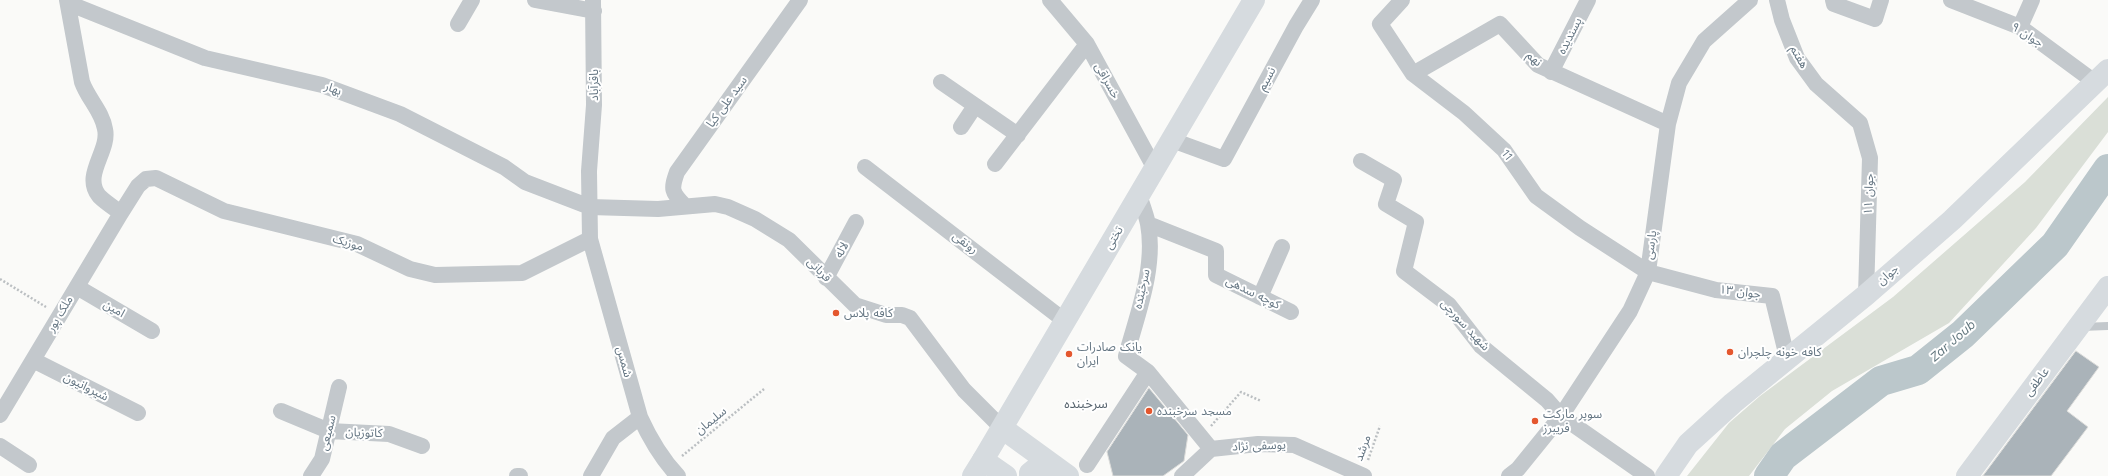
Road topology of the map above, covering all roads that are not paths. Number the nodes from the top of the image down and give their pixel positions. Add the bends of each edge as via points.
1 (472, 0) edge
2 (535, 0) edge
3 (800, 0) edge
4 (1050, 0) edge
5 (1254, 0) edge
6 (1312, 0) edge
7 (1402, 0) edge
8 (1588, 0) edge
9 (1750, 0) edge
10 (1778, 0) edge
11 (1833, 0) edge
12 (1881, 0) edge
13 (1951, 0) edge
14 (2032, 0) edge
15 (67, 2) edge
16 (594, 5) edge
17 (1734, 5) edge
18 (458, 24) dead end
19 (2020, 27) junction
20 (1087, 44) junction
21 (1551, 72) junction
22 (1413, 74) junction
23 (2102, 77) edge
24 (941, 82) dead end
25 (1839, 103) joint
26 (975, 106) junction
27 (1668, 124) junction
28 (961, 127) dead end
29 (1018, 135) junction
30 (1172, 140) junction
31 (1361, 161) dead end
32 (995, 164) dead end
33 (865, 167) dead end
34 (1155, 168) junction
35 (1139, 195) junction
36 (685, 206) junction
37 (590, 207) junction
38 (121, 214) junction
39 (856, 222) dead end
40 (1148, 224) junction
41 (590, 239) junction
42 (1282, 247) dead end
43 (1648, 272) junction
44 (826, 278) junction
45 (77, 287) junction
46 (2108, 287) edge
47 (1866, 295) junction
48 (1260, 297) junction
49 (1291, 312) dead end
50 (1065, 321) junction
51 (2108, 326) edge
52 (2078, 327) junction
53 (152, 331) dead end
54 (1787, 357) junction
55 (33, 360) junction
56 (1148, 372) junction
57 (339, 387) dead end
58 (5, 396) edge
59 (281, 411) dead end
60 (138, 413) dead end
61 (0, 415) edge
62 (1561, 416) junction
63 (640, 417) junction
64 (1002, 428) junction
65 (329, 431) junction
66 (0, 446) edge
67 (422, 446) dead end
68 (1211, 449) junction
69 (30, 465) dead end
70 (1087, 465) dead end
71 (978, 468) edge
72 (1060, 470) edge
73 (673, 471) edge
74 (1190, 473) edge
75 (311, 476) edge
76 (591, 476) edge
77 (1006, 476) edge
78 (1030, 476) edge
79 (1363, 476) edge
80 (1509, 476) edge
81 (1647, 476) edge
82 (1666, 476) edge
83 (1966, 476) edge

1 - 18 street
2 - 16 street
3 - 36 street, سید علی کیا via 677,172 672,187 675,197
4 - 20 street, خسراقی
5 - 30 main road, تختی
6 - 30 street, نسیم via 1224,159
7 - 22 street, 11 via 1380,24
8 - 21 street, پسندیده
9 - 17 street, پارسی
10 - 25 street, هفتم via 1782,20 1797,58 1816,84
11 - 12 street via 1834,4 1876,19
13 - 19 street, جوان ۹
14 - 19 street
15 - 37 street, بهار via 205,58 322,85 400,114 504,167 525,182
15 - 38 street via 82,82 98,108 106,129 105,146 93,176 96,190
16 - 37 street, باقرآباد
17 - 27 street, پارسی via 1704,41 1680,83
19 - 23 street, جوان ۹
20 - 29 street
20 - 34 street, خسراقی
21 - 22 street, نهم via 1538,66 1500,24
21 - 27 street, نهم
22 - 43 street, 11 via 1464,113 1504,150 1536,196
23 - 47 main road, جوان via 1952,220
24 - 26 street
25 - 47 street, جوان ۱۱ via 1860,123 1870,158
26 - 28 street
26 - 29 street
27 - 43 street, پارسی
29 - 32 street
30 - 34 main road, تختی
31 - 62 street, شهید سورچی via 1394,180 1386,204 1416,222 1404,271 1449,305 1481,346 1547,400
33 - 50 street, رونقی
34 - 35 main road, تختی
35 - 40 street, سرخبنده
35 - 50 main road, تختی
36 - 37 street, قربانی
36 - 44 street, قربانی via 715,204 755,219 797,247
37 - 41 street, باقرآباد
38 - 41 street, موزیک via 138,186 146,179 156,178 224,211 357,244 410,269 435,274 522,273
38 - 45 street, ملک پور
39 - 44 street, لاله
40 - 48 street, کوچه سدهی via 1216,251 1216,275
40 - 56 street, سرخبنده via 1150,245 1145,284 1126,356
41 - 63 street, شمس
42 - 48 street
43 - 54 street, جوان ۱۳ via 1716,290 1772,296
43 - 62 street, پارسی via 1630,311
44 - 64 street, قربانی via 856,305 886,315 910,318 964,390
45 - 53 street, امین
45 - 55 street, ملک پور
46 - 52 main road, عاطفی
47 - 54 main road, جوان
48 - 49 street, کوچه سدهی
50 - 64 main road, تختی
51 - 52 lane
52 - 83 main road, عاطفی
54 - 82 main road, جوان via 1688,444
55 - 58 street, ملک پور
55 - 60 street, شیروانیون
56 - 68 street, سرخبنده
56 - 70 street
57 - 65 street, سمیعی
58 - 61 street, ملک پور
59 - 65 street, کاتوزیان
62 - 80 street, پارسی via 1518,469
62 - 81 street
63 - 73 street, شمس via 649,439
63 - 76 street via 612,438
64 - 71 main road, تختی
64 - 72 main road
65 - 67 street, کاتوزیان via 389,434
65 - 75 street, سمیعی via 322,459
66 - 69 street
68 - 74 street
68 - 79 street, یوسفی نژاد via 1258,444 1294,445
71 - 77 main road
72 - 78 main road via 1040,465 1030,473

